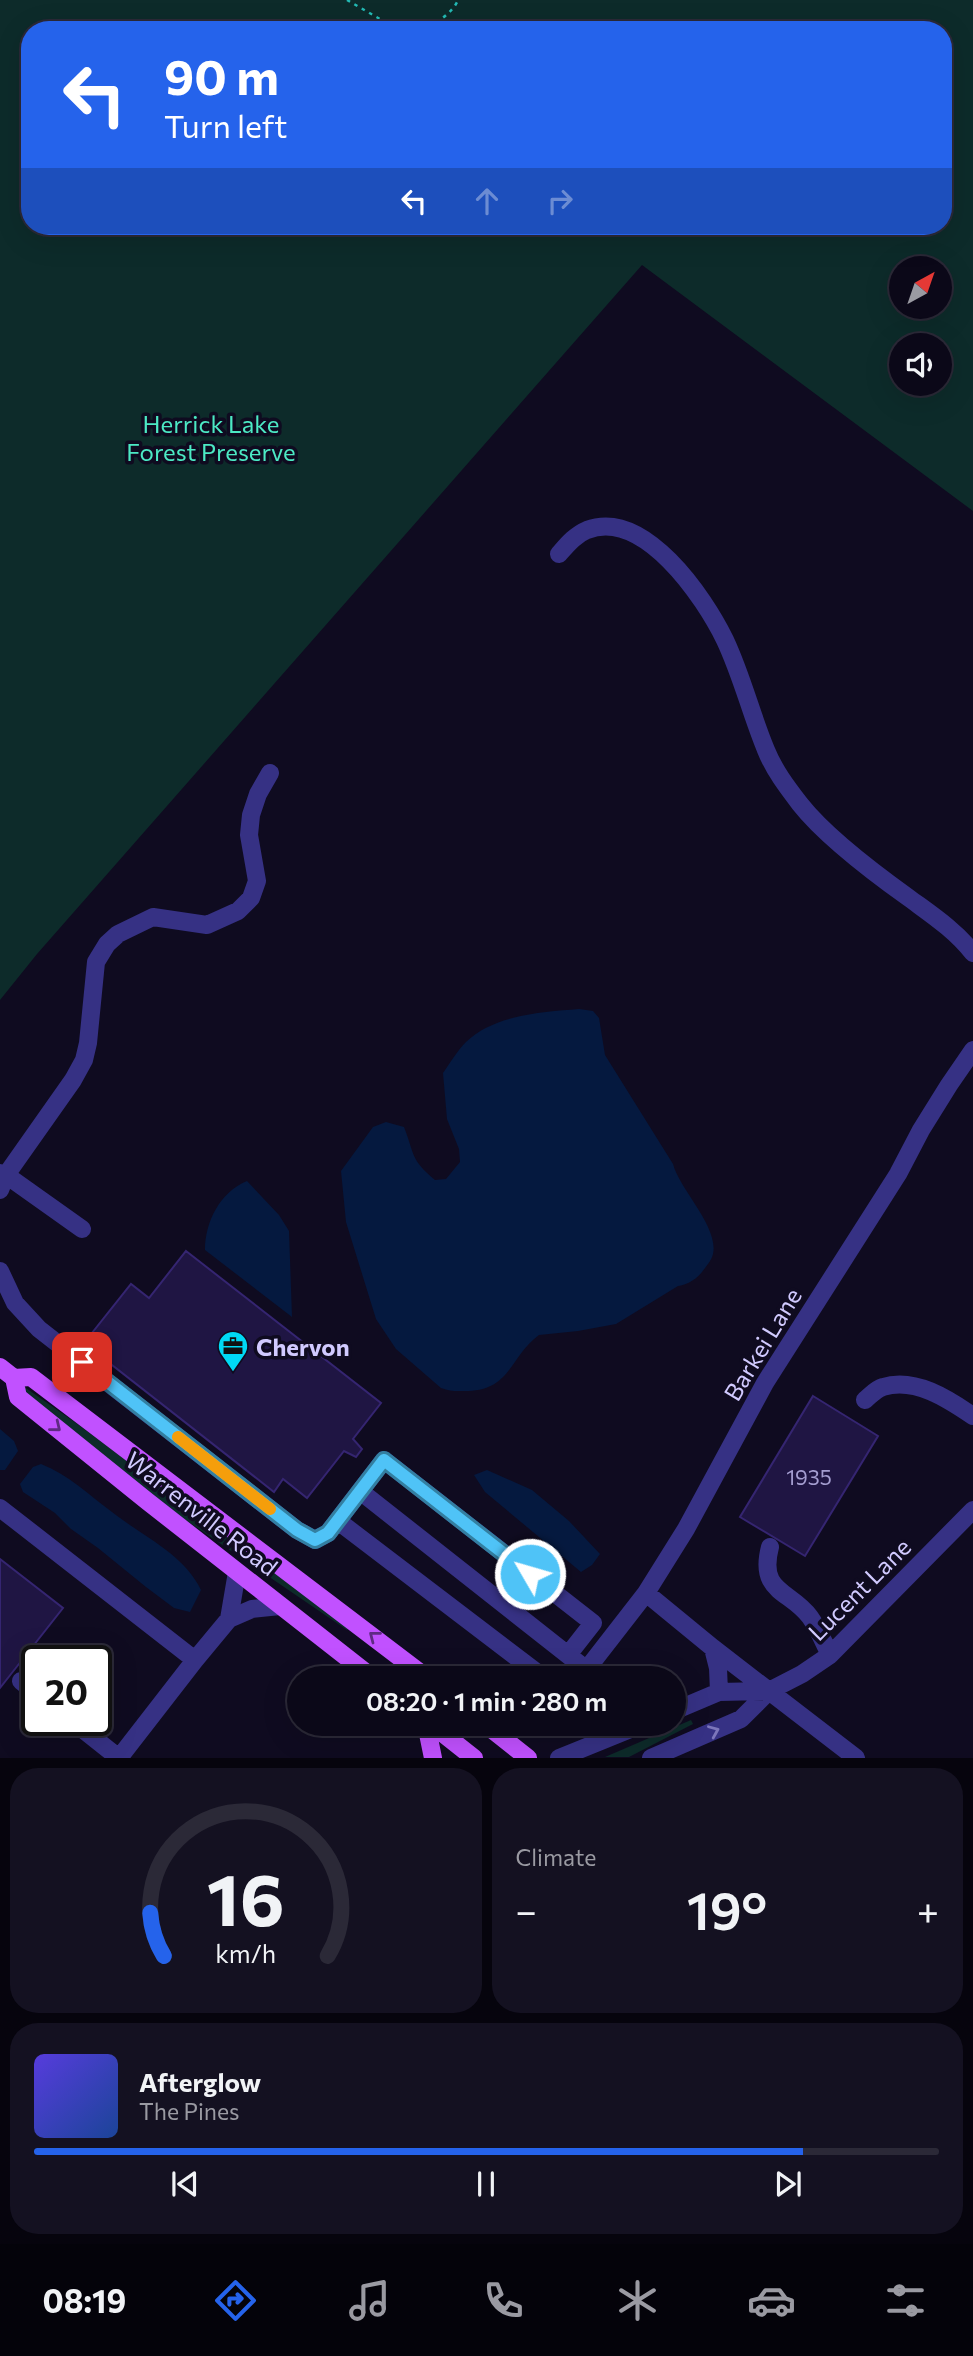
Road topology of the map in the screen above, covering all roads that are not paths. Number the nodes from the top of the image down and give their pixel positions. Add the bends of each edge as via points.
1 (559, 554) dead end
2 (270, 773) dead end
3 (973, 953) edge
4 (973, 1050) edge
5 (2, 1179) edge
6 (82, 1229) dead end
7 (0, 1271) edge
8 (7, 1372) edge
9 (865, 1400) dead end
10 (973, 1416) edge
11 (360, 1491) junction
12 (0, 1508) edge
13 (973, 1510) edge
14 (338, 1521) junction
15 (770, 1547) dead end
16 (237, 1572) junction
17 (646, 1594) junction
18 (280, 1606) junction
19 (229, 1619) junction
20 (713, 1648) junction
21 (568, 1655) junction
22 (830, 1655) junction
23 (195, 1660) junction
24 (358, 1666) edge
25 (411, 1666) edge
26 (528, 1666) edge
27 (577, 1666) edge
28 (590, 1666) edge
29 (769, 1691) junction
30 (719, 1692) junction
31 (686, 1706) edge
32 (91, 1736) edge
33 (430, 1736) edge
34 (444, 1736) edge
35 (500, 1736) edge
36 (613, 1736) edge
37 (130, 1754) edge
38 (433, 1758) edge
39 (474, 1758) edge
40 (528, 1758) edge
41 (559, 1758) edge
42 (651, 1758) edge
43 (856, 1758) edge

1 - 3 street via 579,534 611,526 640,536 676,568 724,638 765,748 800,805 863,863 955,932
2 - 5 street via 251,815 249,835 257,881 251,898 230,916 206,925 153,918 118,933 107,944 96,962 84,1060
4 - 17 street, Barkei Lane via 765,1383
5 - 6 street
7 - 14 street via 15,1303 39,1329 297,1530 315,1540
8 -> 16 main road, Warrenville Road via 18,1397
25 -> 8 main road, Warrenville Road via 32,1377
9 - 10 street via 880,1387 913,1386 937,1392
11 - 14 street
11 - 21 street
11 - 21 street via 384,1460 582,1614 593,1623
12 - 23 street
13 - 22 street, Lucent Lane
14 - 26 street
15 - 22 street via 768,1573 775,1587 808,1614
16 - 18 main road, Warrenville Road
16 - 19 street
17 - 20 street
17 - 28 street, Barkei Lane
18 - 19 street via 252,1609
18 - 24 main road, Warrenville Road
19 - 23 street
20 - 29 street
20 - 30 street
21 - 27 street
22 - 29 street, Lucent Lane
23 - 37 street
29 - 30 street, Lucent Lane
42 -> 29 street, Lucent Lane via 741,1719
29 - 43 street
30 - 31 street, Lucent Lane
32 - 37 street via 119,1758
33 - 38 main road
34 - 39 main road
35 - 40 main road
36 - 41 street

